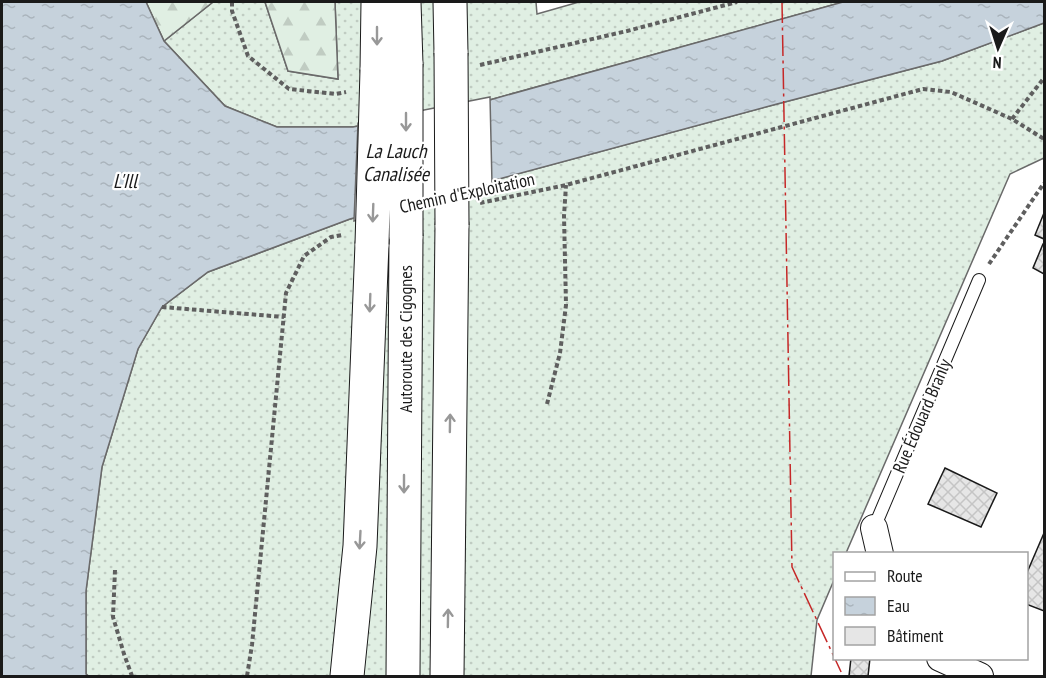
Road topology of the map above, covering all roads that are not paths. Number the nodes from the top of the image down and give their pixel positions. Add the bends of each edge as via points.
1 (378, 2) edge
2 (404, 2) edge
3 (450, 2) edge
4 (392, 67) junction
5 (979, 280) road end
6 (874, 528) joint
7 (880, 552) edge
8 (944, 660) edge
9 (347, 676) edge
10 (403, 676) edge
11 (447, 676) edge
12 (980, 676) edge

1 -> 4 highway
2 - 4 highway, Autoroute des Cigognes
11 -> 3 highway, bridge via 463,215
4 -> 9 highway, bridge via 357,239 360,546
4 -> 10 highway, Autoroute des Cigognes, bridge via 406,236
5 - 6 lane, Rue Édouard Branly
6 - 7 street, Rue Édouard Branly
8 - 12 street

